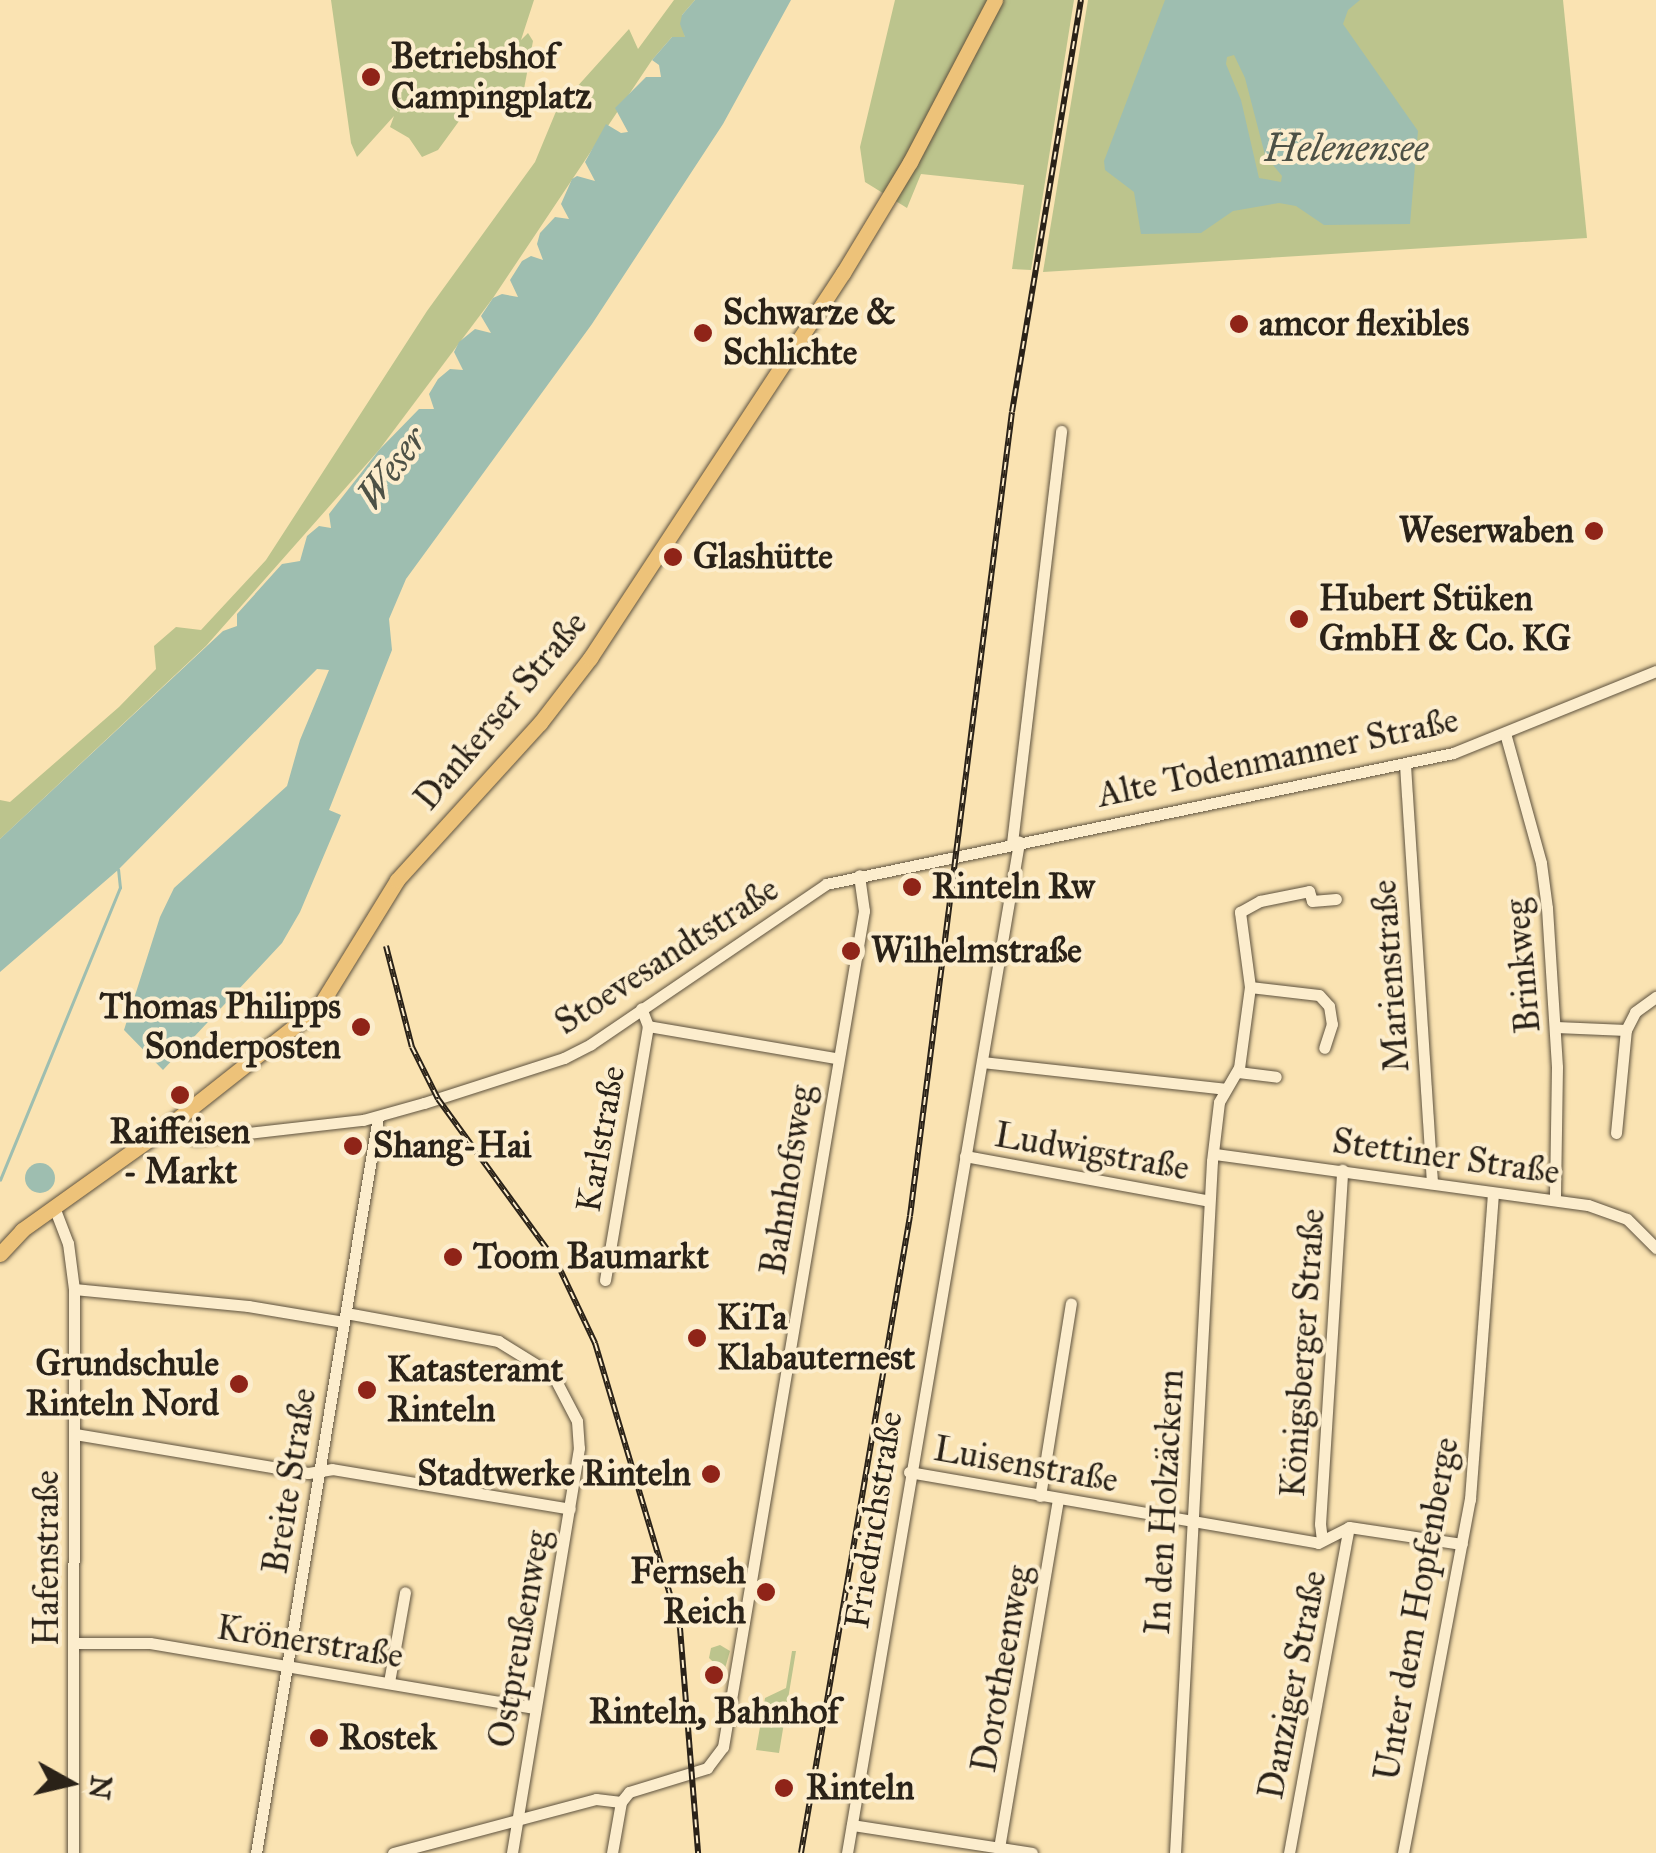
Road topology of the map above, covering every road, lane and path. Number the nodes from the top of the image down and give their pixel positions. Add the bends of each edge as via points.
1 (995, 0) edge
2 (1061, 431) dead end
3 (1656, 671) edge
4 (1506, 733) junction
5 (1405, 765) junction
6 (1015, 842) junction
7 (859, 875) junction
8 (1336, 899) dead end
9 (1250, 988) junction
10 (1656, 998) edge
11 (642, 1008) junction
12 (648, 1026) junction
13 (1556, 1027) junction
14 (1626, 1030) junction
15 (1324, 1048) dead end
16 (836, 1058) junction
17 (982, 1062) junction
18 (1238, 1072) junction
19 (1276, 1076) dead end
20 (1225, 1089) junction
21 (378, 1117) junction
22 (172, 1124) junction
23 (1616, 1134) dead end
24 (1215, 1154) junction
25 (965, 1156) junction
26 (1342, 1170) junction
27 (1432, 1183) junction
28 (1493, 1194) junction
29 (1555, 1200) junction
30 (1209, 1201) junction
31 (54, 1207) junction
32 (1656, 1248) edge
33 (0, 1254) edge
34 (605, 1280) dead end
35 (74, 1289) junction
36 (1071, 1303) dead end
37 (345, 1317) junction
38 (75, 1434) junction
39 (320, 1472) junction
40 (909, 1472) junction
41 (1040, 1496) junction
42 (1058, 1499) junction
43 (570, 1509) junction
44 (1192, 1524) junction
45 (1349, 1527) junction
46 (1322, 1540) junction
47 (1462, 1544) junction
48 (404, 1592) dead end
49 (75, 1643) junction
50 (288, 1665) junction
51 (389, 1682) junction
52 (535, 1708) junction
53 (621, 1802) junction
54 (517, 1819) junction
55 (852, 1825) junction
56 (1000, 1848) junction
57 (73, 1853) edge
58 (256, 1853) edge
59 (393, 1853) edge
60 (512, 1853) edge
61 (612, 1853) edge
62 (847, 1853) edge
63 (1032, 1853) edge
64 (1175, 1853) edge
65 (1289, 1853) edge
66 (1403, 1853) edge

1 - 22 main road, Dankerser Straße via 852,258 578,674 398,880 312,1014
2 - 6 street, Friedrichstraße
3 - 4 street, Alte Todenmanner Straße
4 - 5 street, Alte Todenmanner Straße
4 - 13 street, Brinkweg via 1541,863
5 - 6 street, Alte Todenmanner Straße
5 - 27 street, Marienstraße
6 - 7 street, Stoevesandtstraße
6 - 17 street, Friedrichstraße
7 - 11 street, Stoevesandtstraße via 826,884
7 - 16 street, Bahnhofsweg via 864,911
8 - 9 street via 1312,902 1309,891 1260,900 1240,912
9 - 15 street via 1319,995 1330,1006 1332,1024
9 - 18 street
10 - 14 street via 1635,1012
11 - 12 street, Karlstraße
11 - 21 street, Stoevesandtstraße via 564,1058
12 - 16 street
12 - 34 street, Karlstraße
13 - 14 street
13 - 29 street, Brinkweg
14 - 23 street
16 - 53 street, Bahnhofsweg via 729,1722 714,1763 638,1788
17 - 20 street
17 - 25 street, Friedrichstraße
18 - 19 street
18 - 20 street
20 - 24 street, In den Holzäckern
21 - 22 street, Stoevesandtstraße via 195,1139
21 - 37 street, Breite Straße
22 - 31 main road, Dankerser Straße
24 - 26 street, Stettiner Straße
24 - 30 street, In den Holzäckern
25 - 30 street, Ludwigstraße
25 - 40 street, Friedrichstraße
26 - 27 street, Stettiner Straße
26 - 46 street, Königsberger Straße
27 - 28 street, Stettiner Straße
28 - 29 street, Stettiner Straße
28 - 47 street, Unter dem Hopfenberge
29 - 32 street, Stettiner Straße via 1604,1208
30 - 44 street, In den Holzäckern
31 - 33 main road, Dankerser Straße
31 - 35 street, Hafenstraße via 68,1243
35 - 37 street
35 - 38 street, Hafenstraße
36 - 41 street
37 - 39 street, Breite Straße
37 - 43 street, Ostpreußenweg via 475,1335 542,1364 564,1391 580,1434
38 - 39 street
38 - 49 street, Hafenstraße
39 - 43 street
39 - 50 street, Breite Straße
40 - 41 street, Luisenstraße
40 - 55 street, Friedrichstraße
41 - 42 street, Luisenstraße
42 - 44 street, Luisenstraße
42 - 56 street, Dorotheenweg
43 - 52 street, Ostpreußenweg
44 - 46 street, Luisenstraße
44 - 64 street, In den Holzäckern
45 - 46 street
45 - 47 street
45 - 65 street, Danziger Straße
47 - 66 street, Unter dem Hopfenberge
48 - 51 street
49 - 50 street, Krönerstraße via 150,1643
49 - 57 street, Hafenstraße
50 - 51 street, Krönerstraße
50 - 58 street, Breite Straße
51 - 52 street, Krönerstraße
52 - 54 street, Ostpreußenweg
53 - 54 street via 596,1799
53 - 61 street
54 - 59 street
54 - 60 street, Ostpreußenweg
55 - 56 street
55 - 62 street, Friedrichstraße
56 - 63 street

